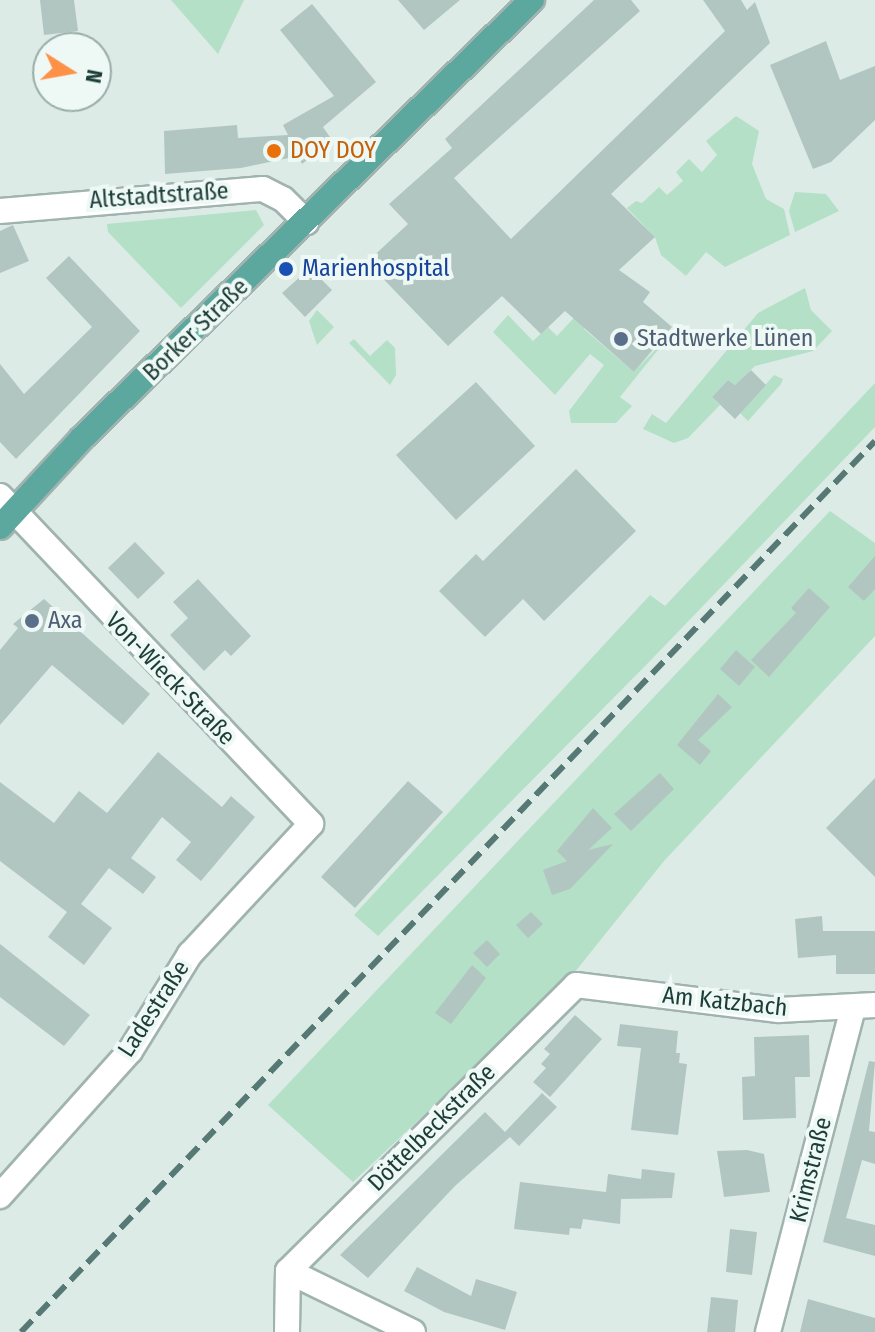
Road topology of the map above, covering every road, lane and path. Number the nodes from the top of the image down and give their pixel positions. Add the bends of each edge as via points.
1 (532, 0) edge
2 (0, 211) edge
3 (306, 222) junction
4 (4, 512) edge
5 (311, 824) joint
6 (576, 985) joint
7 (864, 1006) edge
8 (0, 1196) edge
9 (288, 1271) junction
10 (287, 1332) edge
11 (413, 1332) edge
12 (768, 1332) edge

1 - 3 main road, Borker Straße
2 - 3 street, Altstadtstraße via 263,189 283,199
3 - 4 main road, Borker Straße
4 - 5 street, Von-Wieck-Straße
5 - 8 street, Ladestraße via 190,954 130,1051
6 - 7 street, Am Katzbach via 778,1010
6 - 9 street, Döttelbeckstraße
7 - 12 street, Krimstraße
9 - 10 street
9 - 11 street

